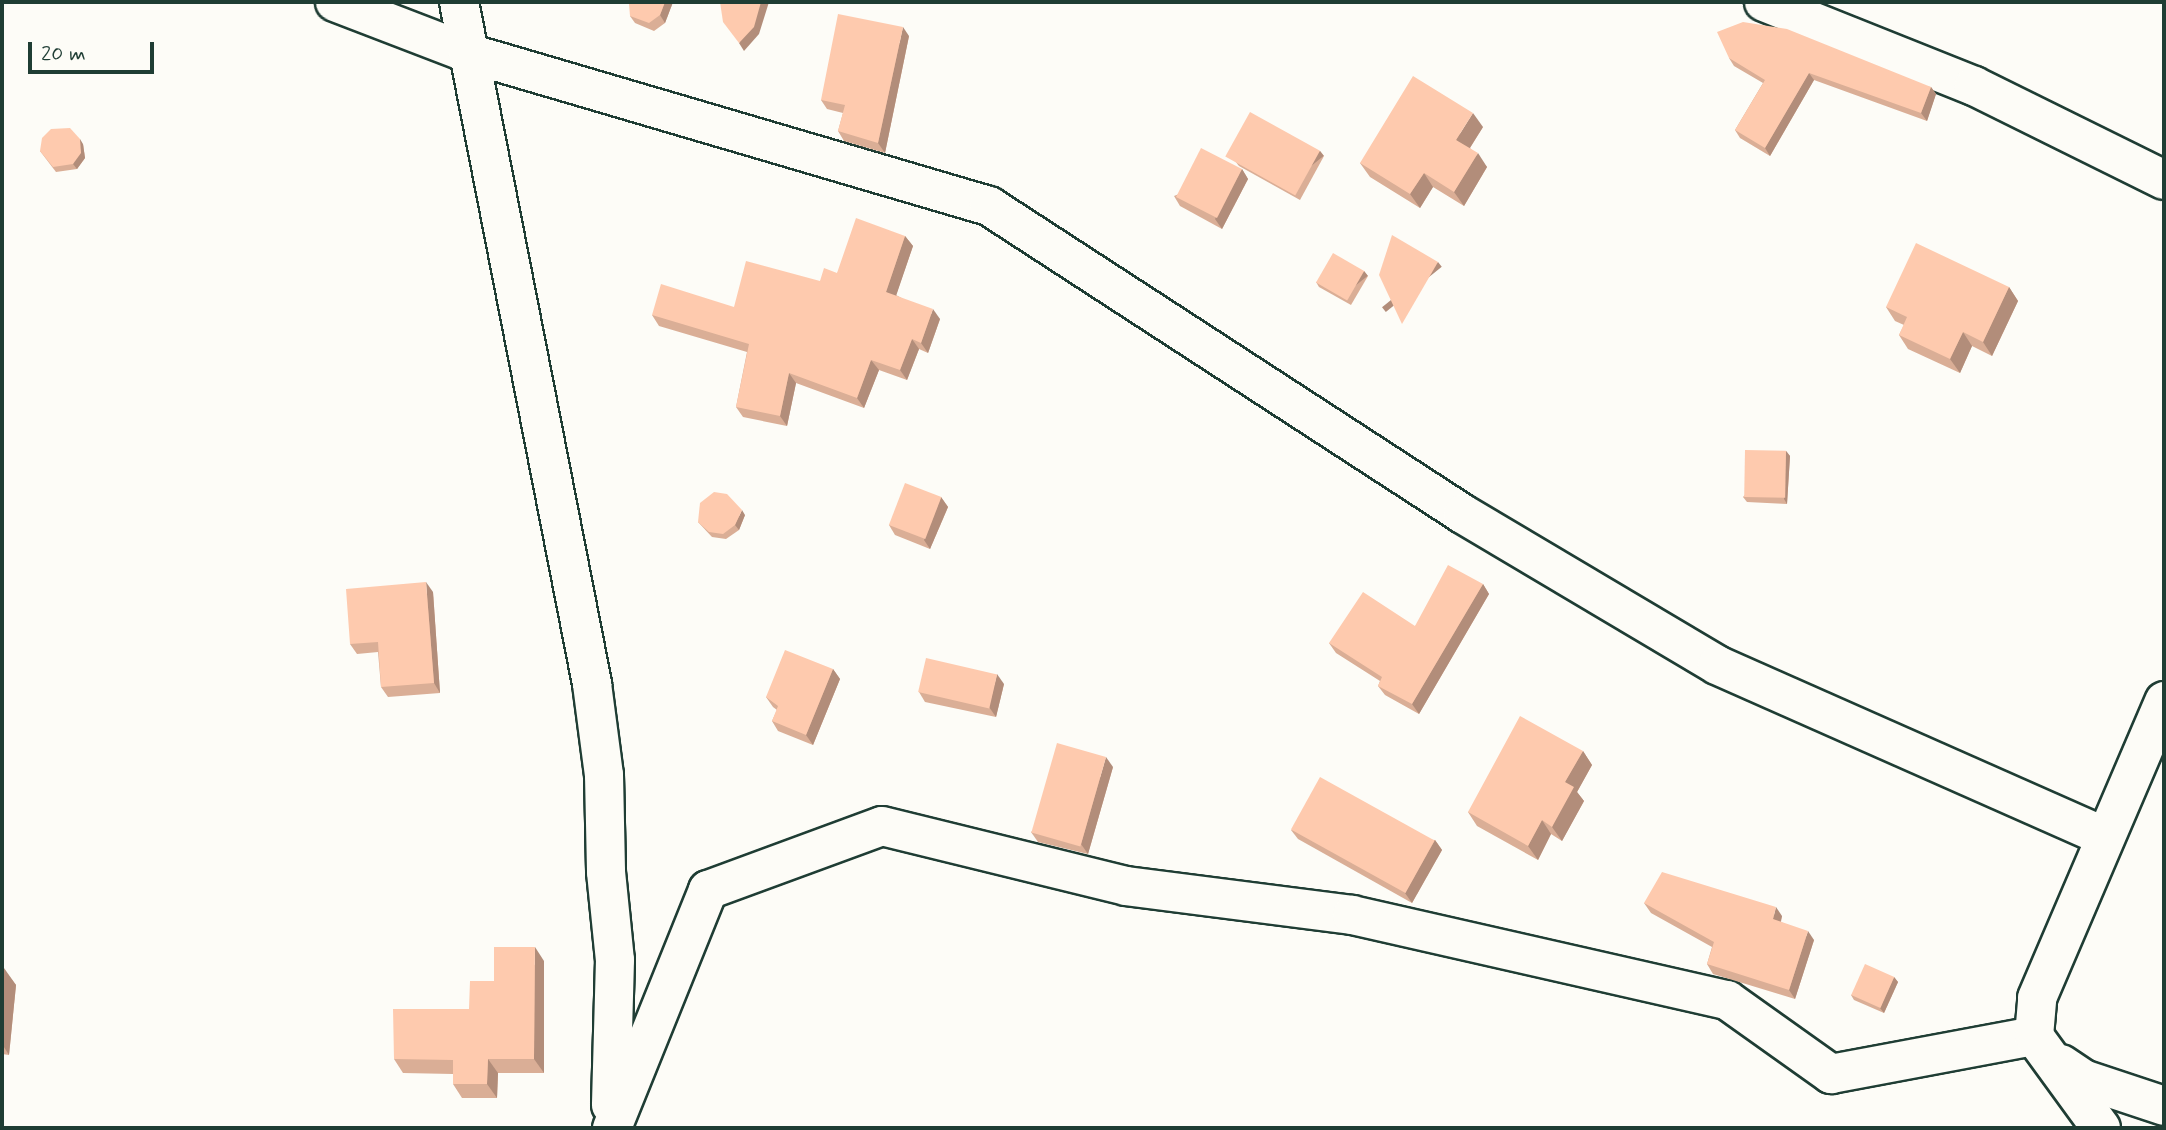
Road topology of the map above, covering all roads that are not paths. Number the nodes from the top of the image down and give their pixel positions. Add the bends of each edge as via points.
1 (335, 2) edge
2 (459, 2) edge
3 (1764, 2) edge
4 (468, 53) junction
5 (2164, 180) edge
6 (2164, 701) edge
7 (2105, 837) junction
8 (2044, 1047) junction
9 (2164, 1106) edge
10 (611, 1128) edge
11 (2101, 1128) edge

1 - 4 street
2 - 4 street
3 - 5 street via 1974,86
4 - 7 street via 989,206 1463,514 1717,665
4 - 10 street via 592,684 604,775 606,872 615,960
6 - 7 street
7 - 8 street via 2037,998
8 - 9 street via 2083,1079
8 - 10 street via 1832,1074 1727,1000 1352,915 1126,886 882,826 708,890
8 - 11 street

